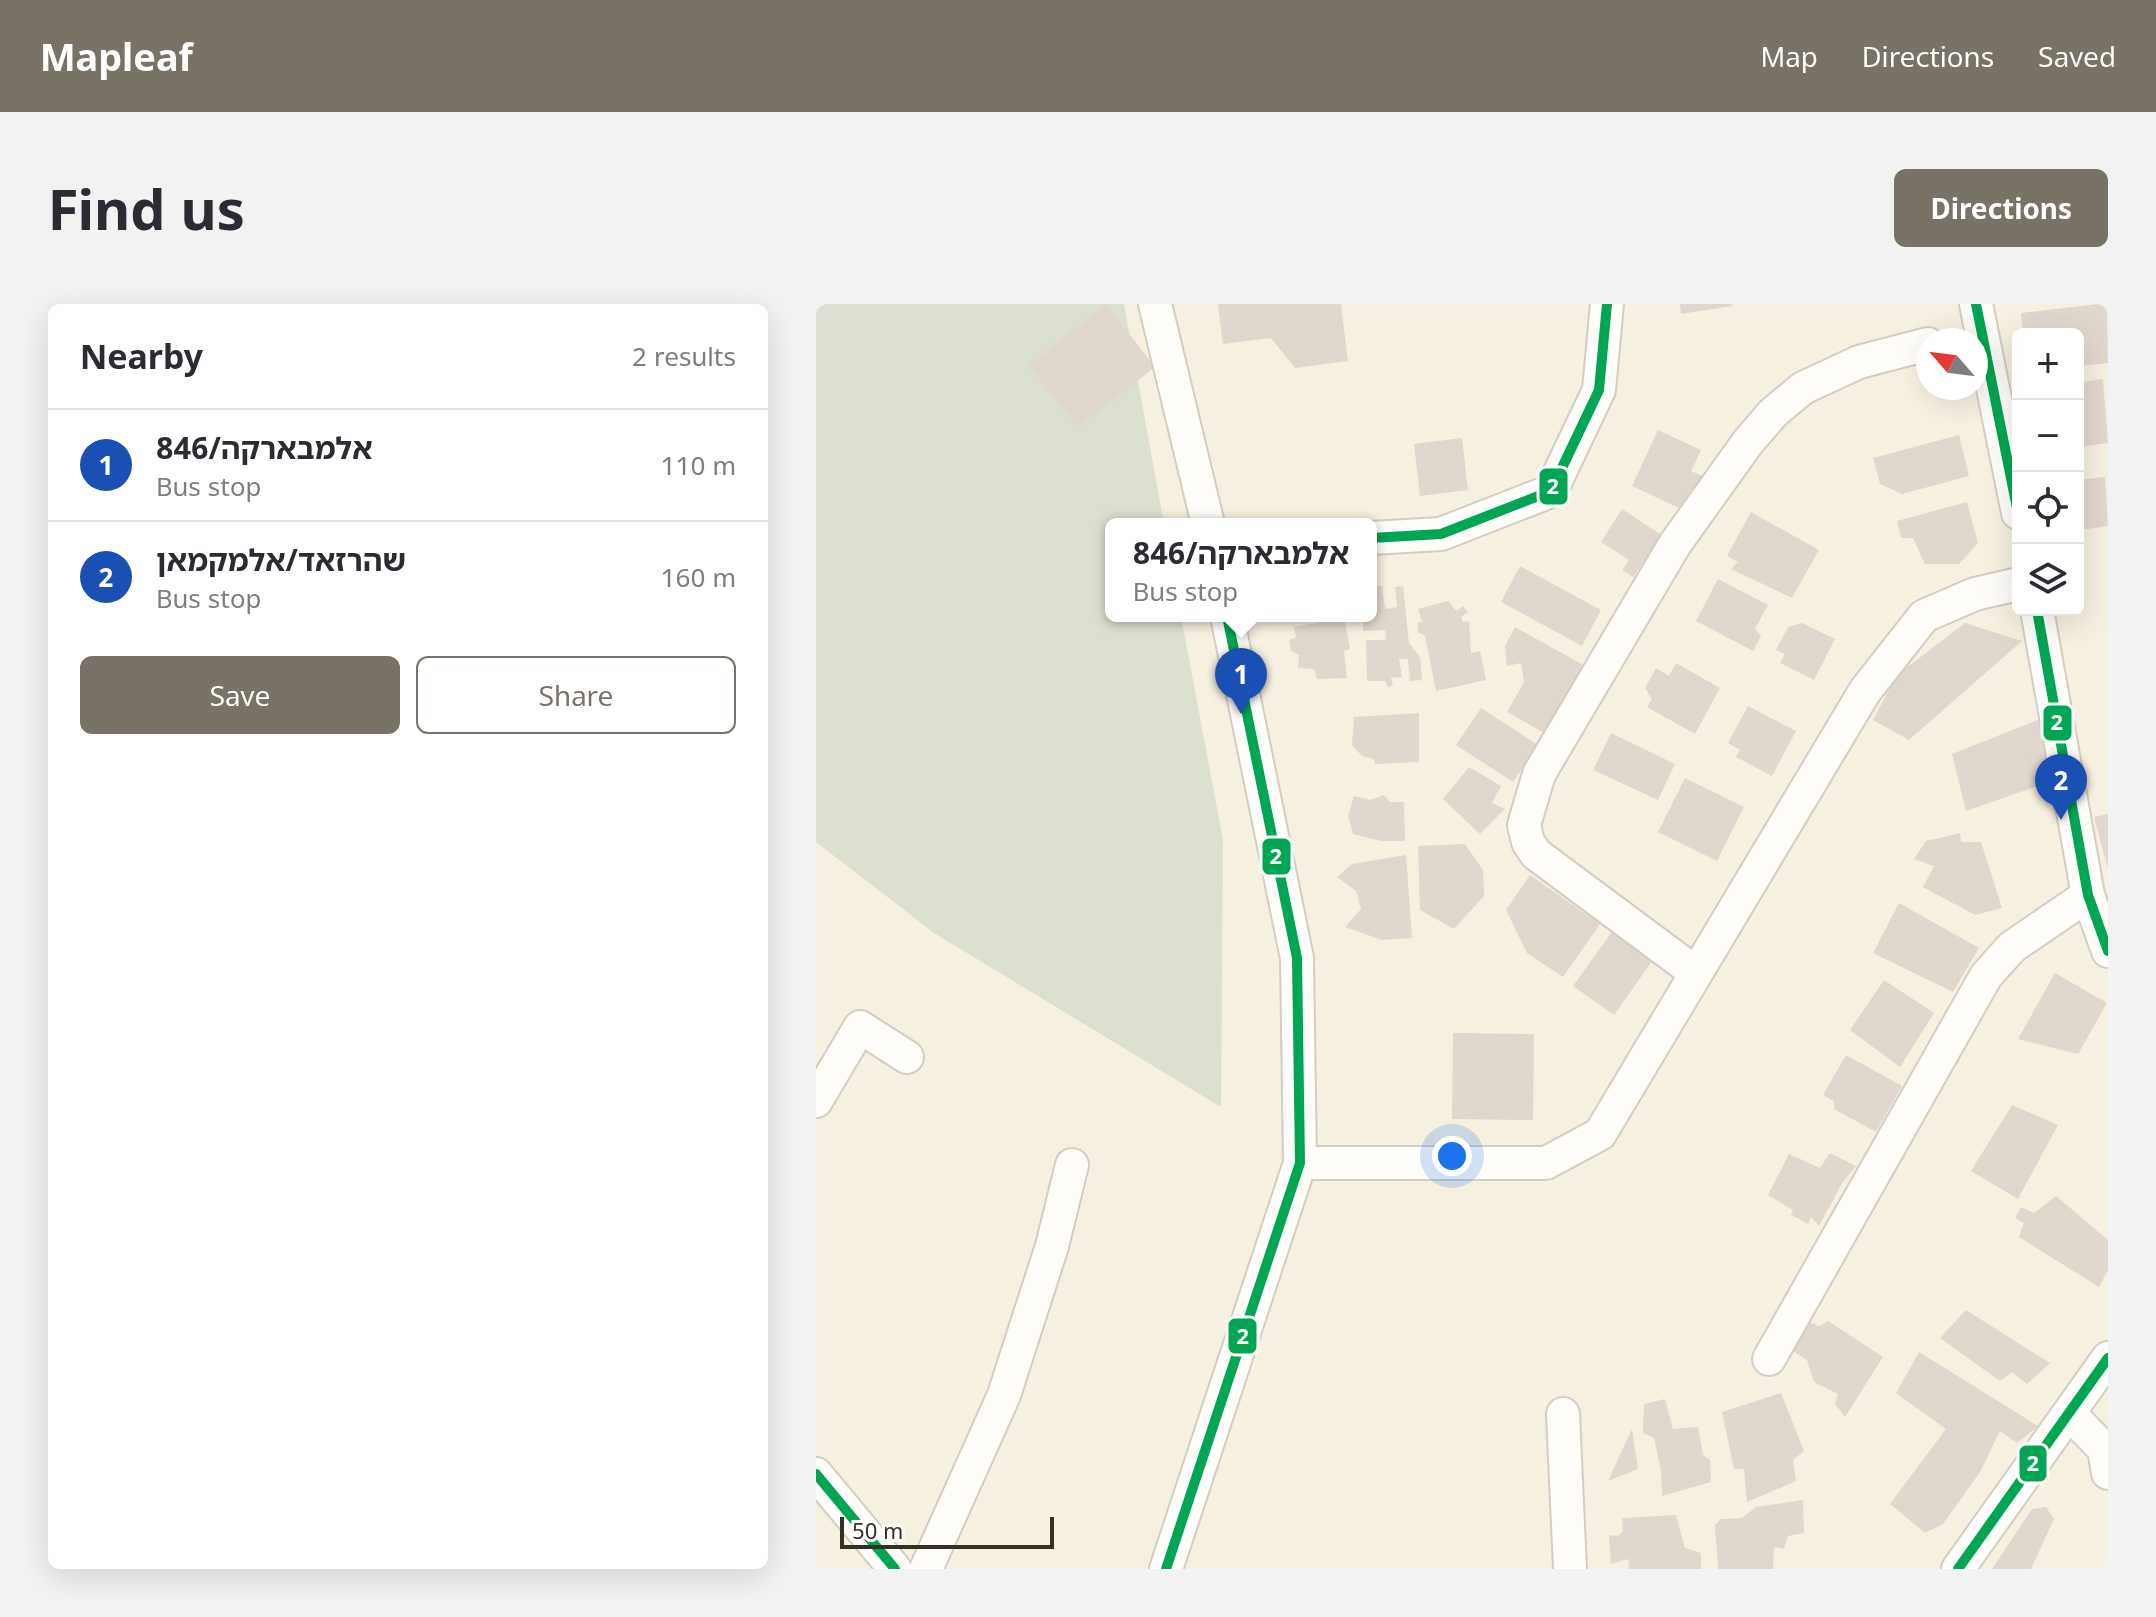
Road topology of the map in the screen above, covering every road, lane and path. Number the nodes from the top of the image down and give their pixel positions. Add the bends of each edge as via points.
1 (1155, 304) edge
2 (1607, 304) edge
3 (1979, 319) edge
4 (1916, 347) edge
5 (2012, 483) edge
6 (1207, 518) edge
7 (1377, 538) edge
8 (2012, 585) edge
9 (2038, 616) edge
10 (1228, 622) edge
11 (2088, 895) junction
12 (2108, 951) edge
13 (1696, 973) junction
14 (907, 1057) dead end
15 (816, 1101) edge
16 (1300, 1163) junction
17 (1072, 1165) dead end
18 (2108, 1358) edge
19 (1769, 1359) dead end
20 (2069, 1413) junction
21 (1563, 1414) dead end
22 (2108, 1473) edge
23 (816, 1474) edge
24 (895, 1569) edge
25 (926, 1569) edge
26 (1166, 1569) edge
27 (1570, 1569) edge
28 (1958, 1569) edge

1 - 6 street
2 - 7 street via 1599,390 1551,491 1441,534
3 - 5 street
4 - 13 street via 1859,362 1803,388 1773,413 1675,544 1534,789 1524,825 1536,854
8 - 13 street via 1975,594 1924,616 1865,691
9 - 11 street
10 - 16 street via 1297,958
11 - 12 street
11 - 19 street via 2012,947 1986,976
13 - 16 street via 1600,1134 1546,1163
14 - 15 street via 860,1027
16 - 26 street
17 - 25 street via 1004,1395
18 - 20 street
20 - 22 street via 2104,1449
20 - 28 street
21 - 27 street
23 - 24 street

